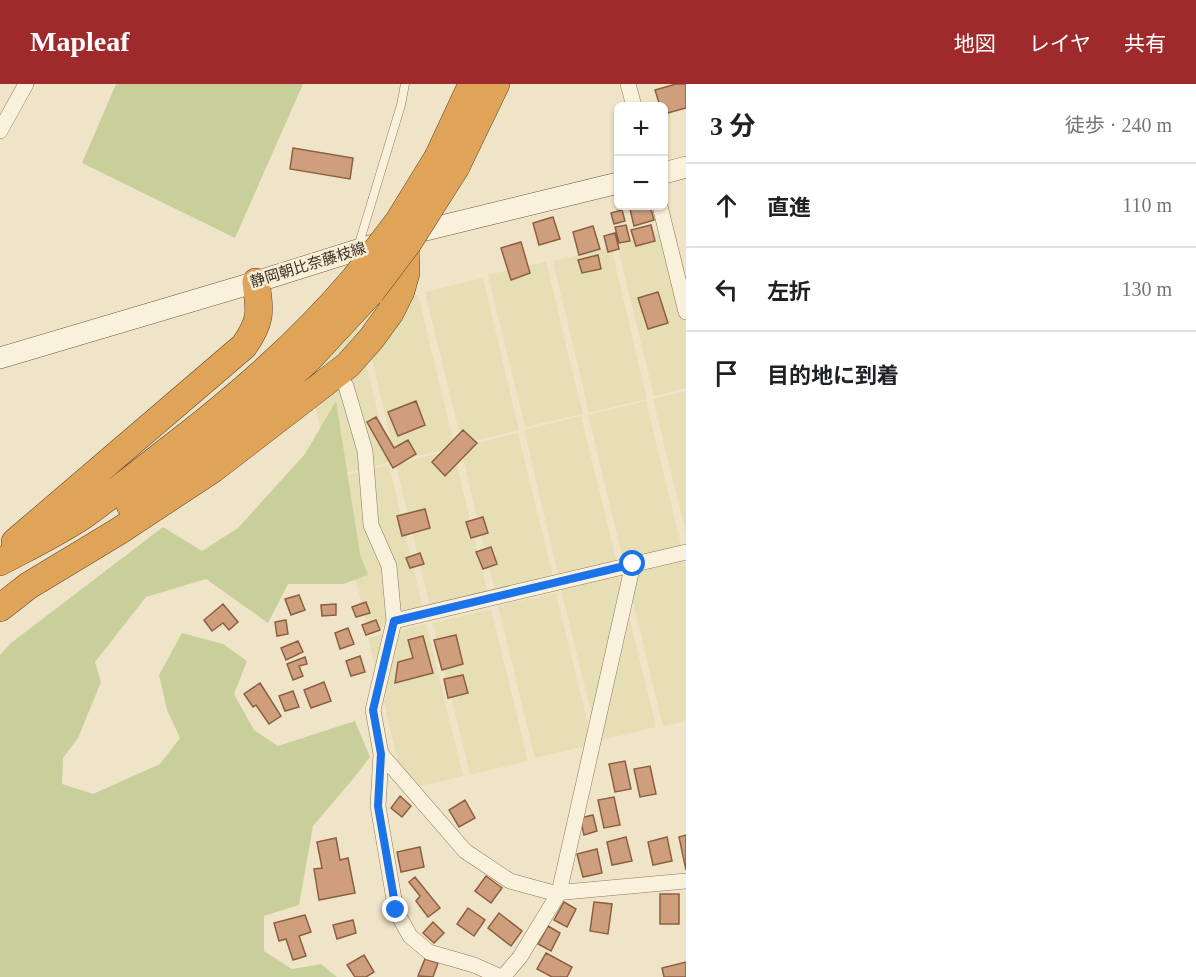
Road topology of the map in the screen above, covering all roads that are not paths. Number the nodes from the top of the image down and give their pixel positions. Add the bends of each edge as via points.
1 (26, 84) edge
2 (405, 84) edge
3 (472, 84) edge
4 (496, 84) edge
5 (628, 84) edge
6 (633, 102) edge
7 (0, 131) edge
8 (447, 162) junction
9 (686, 167) edge
10 (668, 172) edge
11 (614, 184) edge
12 (661, 210) edge
13 (405, 235) junction
14 (357, 250) junction
15 (256, 282) junction
16 (363, 285) junction
17 (686, 312) edge
18 (0, 358) edge
19 (346, 386) dead end
20 (686, 552) edge
21 (0, 554) edge
22 (0, 562) edge
23 (633, 564) junction
24 (28, 586) junction
25 (0, 608) edge
26 (394, 621) junction
27 (381, 754) junction
28 (686, 881) edge
29 (559, 893) junction
30 (502, 977) edge

1 - 7 street
2 - 14 lane
3 - 8 highway
4 - 8 highway
5 - 6 street
8 - 16 highway, bridge via 398,222
9 - 10 main road
11 - 13 main road, 静岡朝比奈藤枝線
12 - 17 street
13 - 14 main road, 静岡朝比奈藤枝線
13 - 24 highway via 406,273 401,291 390,313 348,365 213,470
14 - 15 main road, 静岡朝比奈藤枝線
15 - 18 main road, 静岡朝比奈藤枝線
15 - 21 highway via 260,309 256,329 244,346
16 - 22 highway via 328,309 217,414 83,515
16 - 24 highway via 307,361
19 - 26 street via 364,451 371,525 389,566
20 - 23 street
23 - 26 street
23 - 29 street
24 - 25 highway
26 - 27 street via 373,710
27 - 29 street via 465,851 510,880
27 - 30 street via 378,806 396,910 411,936 429,952
28 - 29 street
29 - 30 street via 520,957

